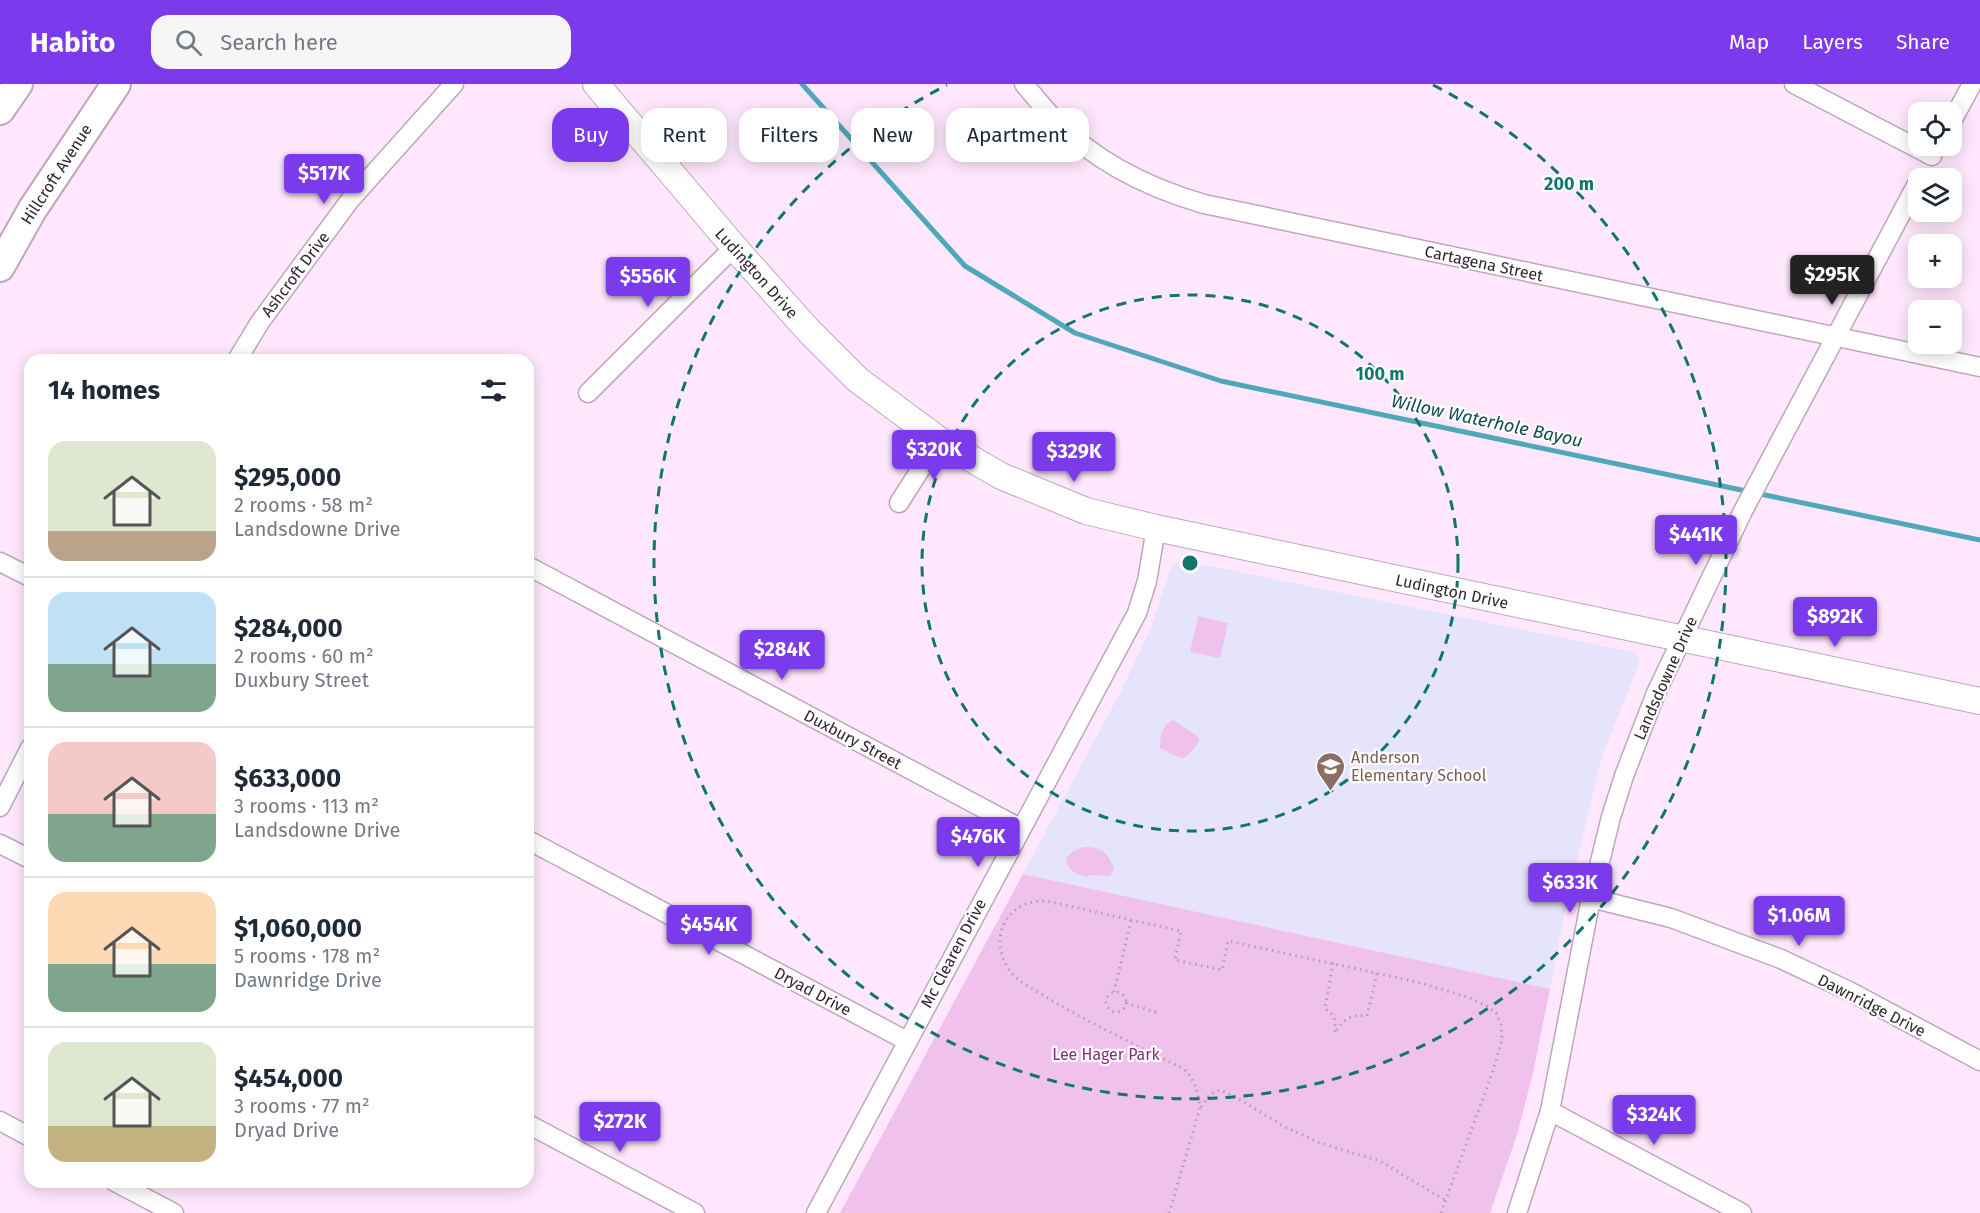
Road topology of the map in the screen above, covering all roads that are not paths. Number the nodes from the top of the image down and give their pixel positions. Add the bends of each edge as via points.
1 (18, 84) edge
2 (116, 84) edge
3 (454, 84) edge
4 (596, 84) edge
5 (1024, 84) edge
6 (1794, 84) edge
7 (1972, 84) edge
8 (1962, 103) edge
9 (0, 110) edge
10 (1908, 138) edge
11 (1908, 201) edge
12 (734, 247) junction
13 (0, 267) edge
14 (1836, 337) junction
15 (241, 354) edge
16 (1980, 367) edge
17 (588, 393) dead end
18 (939, 440) junction
19 (899, 503) dead end
20 (1156, 528) junction
21 (0, 562) edge
22 (534, 569) edge
23 (24, 574) edge
24 (1682, 637) junction
25 (1980, 701) edge
26 (24, 760) edge
27 (0, 807) edge
28 (1020, 828) junction
29 (534, 843) edge
30 (0, 844) edge
31 (24, 857) edge
32 (1592, 898) junction
33 (907, 1041) junction
34 (1980, 1061) edge
35 (1550, 1111) junction
36 (0, 1121) edge
37 (534, 1127) edge
38 (24, 1134) edge
39 (127, 1188) edge
40 (174, 1213) edge
41 (695, 1213) edge
42 (816, 1213) edge
43 (1517, 1213) edge
44 (1742, 1213) edge

1 - 9 main road
2 - 13 main road, Hillcroft Avenue via 32,210
3 - 15 street, Ashcroft Drive via 350,200
4 - 12 street, Ludington Drive
5 - 14 street, Cartagena Street via 1055,121 1092,151 1166,193
6 - 10 street
7 - 8 street
11 - 14 street, Landsdowne Drive
12 - 17 street
12 - 18 street, Ludington Drive via 858,380
14 - 16 street, Cartagena Street
14 - 24 street, Landsdowne Drive via 1743,511
18 - 19 street
18 - 20 street, Ludington Drive via 1039,493 1086,511
20 - 24 street, Ludington Drive
20 - 28 street, Mc Clearen Drive via 1148,581 1137,612
21 - 23 street
22 - 28 street, Duxbury Street
24 - 25 street, Ludington Drive
24 - 32 street, Landsdowne Drive via 1623,776
26 - 27 street
28 - 33 street, Mc Clearen Drive
29 - 33 street, Dryad Drive
30 - 31 street
32 - 34 street, Dawnridge Drive via 1671,918 1781,958
32 - 35 street, Landsdowne Drive
33 - 42 street, Mc Clearen Drive
35 - 43 street, Landsdowne Drive
35 - 44 street
36 - 38 street
37 - 41 street
39 - 40 street

